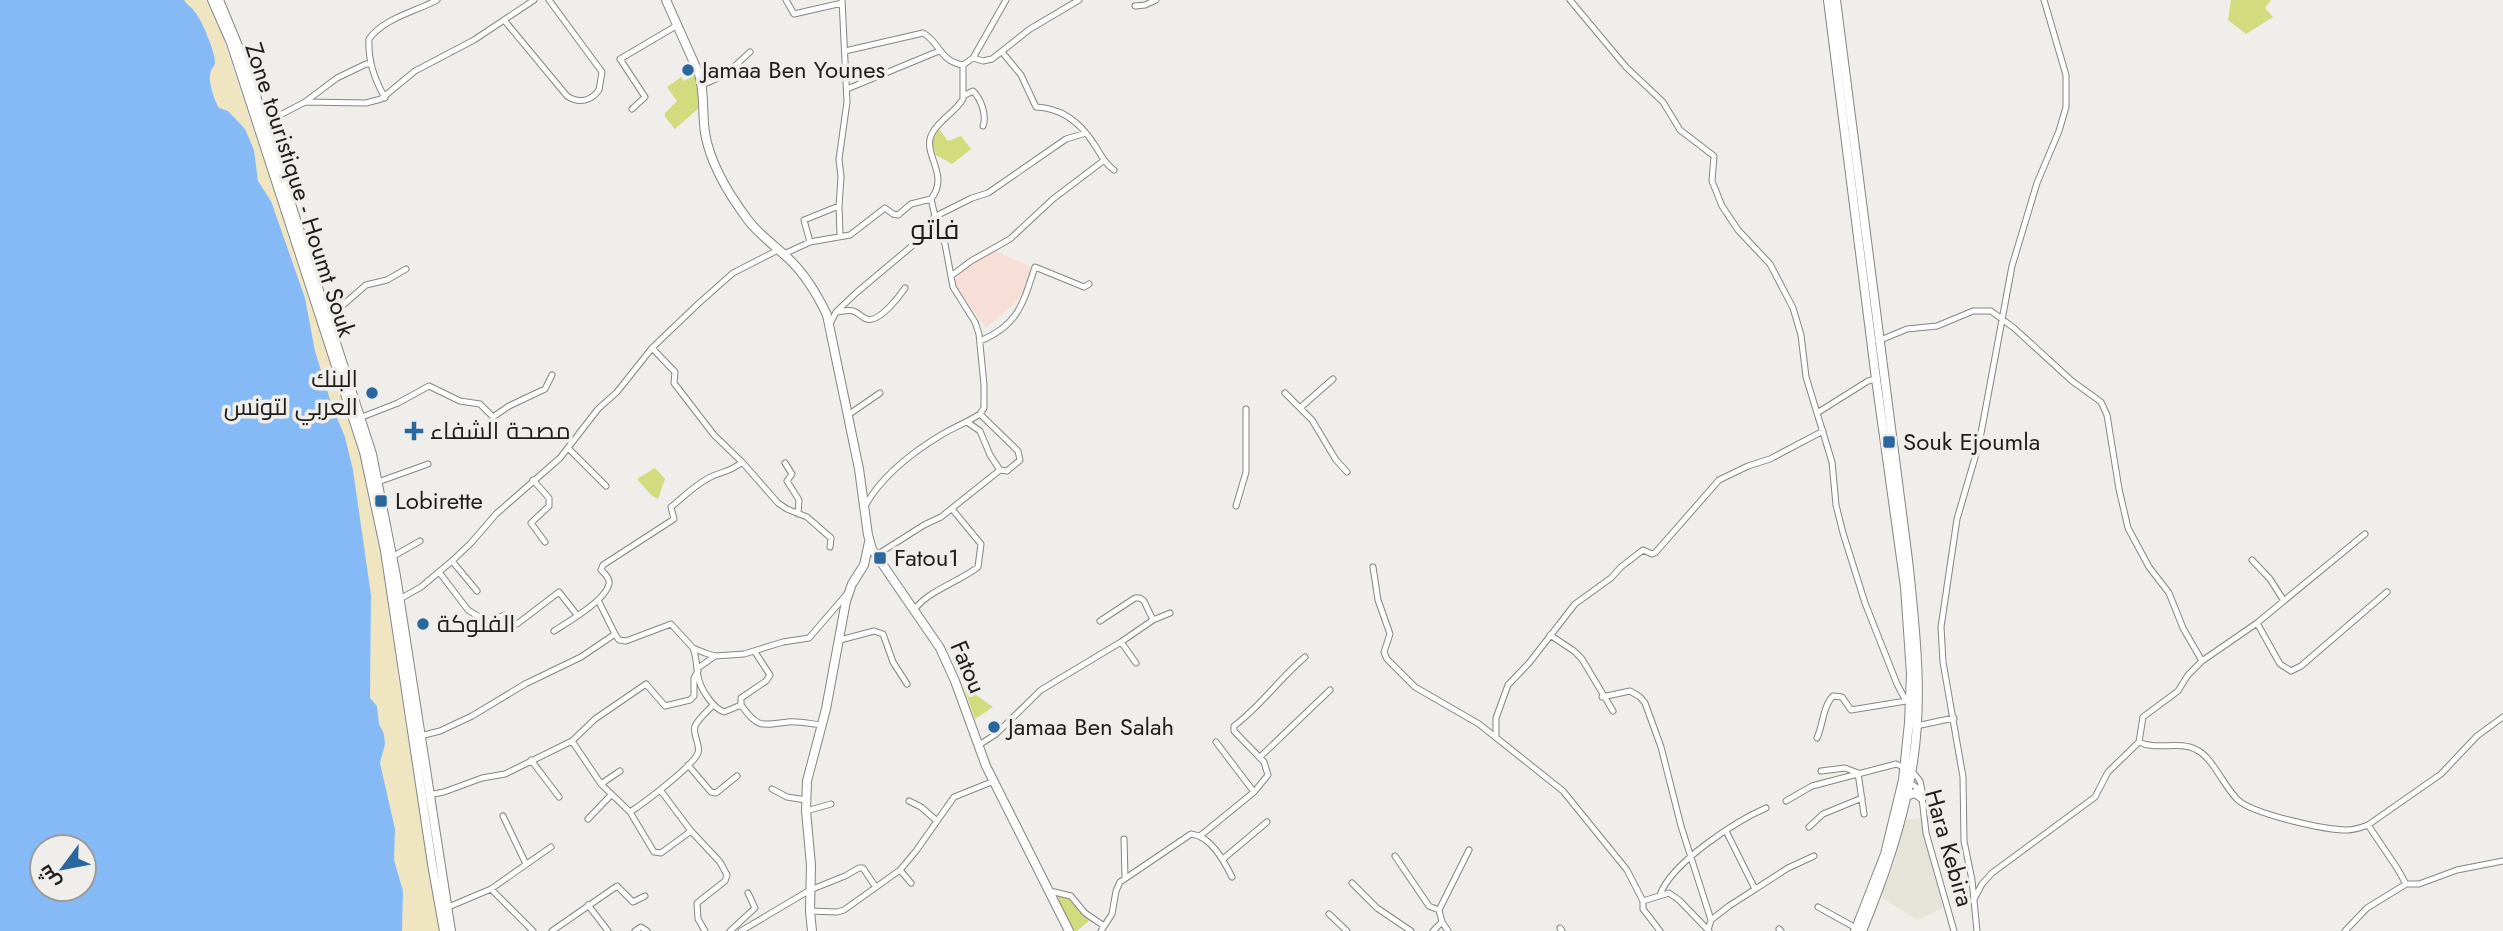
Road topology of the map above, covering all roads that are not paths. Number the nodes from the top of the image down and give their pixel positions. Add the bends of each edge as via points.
1 (212, 0) edge
2 (219, 0) edge
3 (437, 0) edge
4 (534, 0) edge
5 (549, 0) edge
6 (666, 0) edge
7 (786, 0) edge
8 (1006, 0) edge
9 (1079, 0) edge
10 (1156, 0) edge
11 (1570, 0) edge
12 (1828, 0) edge
13 (1836, 0) edge
14 (2044, 0) edge
15 (842, 1) edge
16 (1135, 6) dead end
17 (504, 20) junction
18 (676, 26) junction
19 (845, 51) junction
20 (939, 51) junction
21 (750, 52) dead end
22 (1002, 52) junction
23 (973, 58) junction
24 (369, 64) junction
25 (963, 65) junction
26 (702, 85) junction
27 (847, 89) junction
28 (965, 95) junction
29 (384, 98) junction
30 (305, 102) junction
31 (632, 109) dead end
32 (261, 125) junction
33 (983, 126) dead end
34 (1086, 133) junction
35 (1103, 161) junction
36 (1114, 170) dead end
37 (1855, 181) junction
38 (931, 199) junction
39 (839, 206) junction
40 (934, 217) junction
41 (937, 225) junction
42 (840, 236) junction
43 (810, 242) junction
44 (781, 252) junction
45 (406, 269) dead end
46 (951, 276) junction
47 (1089, 284) dead end
48 (1868, 286) junction
49 (905, 288) dead end
50 (2003, 308) junction
51 (836, 312) junction
52 (1995, 313) junction
53 (324, 316) junction
54 (2002, 319) junction
55 (830, 325) junction
56 (980, 341) junction
57 (1878, 341) junction
58 (652, 348) junction
59 (552, 374) dead end
60 (1332, 379) dead end
61 (1879, 379) junction
62 (880, 393) dead end
63 (1285, 393) dead end
64 (1300, 408) junction
65 (1246, 409) dead end
66 (1816, 413) junction
67 (848, 416) junction
68 (982, 416) junction
69 (358, 419) junction
70 (967, 422) junction
71 (980, 431) junction
72 (1823, 431) junction
73 (569, 449) junction
74 (742, 462) junction
75 (785, 463) dead end
76 (428, 464) dead end
77 (1000, 470) junction
78 (1347, 472) dead end
79 (533, 480) junction
80 (378, 482) junction
81 (606, 486) dead end
82 (865, 506) junction
83 (1236, 506) dead end
84 (952, 509) junction
85 (798, 514) junction
86 (2365, 534) dead end
87 (420, 541) dead end
88 (545, 542) dead end
89 (869, 542) junction
90 (830, 547) dead end
91 (393, 557) junction
92 (876, 557) junction
93 (2252, 559) dead end
94 (452, 561) junction
95 (864, 565) junction
96 (1373, 567) dead end
97 (439, 572) junction
98 (477, 591) dead end
99 (2387, 592) dead end
100 (849, 593) junction
101 (598, 600) junction
102 (395, 601) junction
103 (2284, 601) junction
104 (914, 610) junction
105 (1170, 613) dead end
106 (577, 615) junction
107 (1153, 620) junction
108 (1100, 621) dead end
109 (2256, 623) junction
110 (554, 631) dead end
111 (615, 634) junction
112 (1550, 635) junction
113 (840, 640) junction
114 (1121, 642) junction
115 (693, 648) junction
116 (755, 652) junction
117 (715, 656) junction
118 (1305, 657) dead end
119 (2202, 661) junction
120 (1136, 663) dead end
121 (698, 669) junction
122 (907, 684) dead end
123 (1330, 690) dead end
124 (1602, 697) junction
125 (1911, 700) junction
126 (713, 705) junction
127 (741, 705) junction
128 (1612, 710) dead end
129 (2503, 717) edge
130 (1496, 718) junction
131 (1954, 718) junction
132 (1479, 724) junction
133 (822, 725) junction
134 (1916, 726) junction
135 (420, 736) junction
136 (1496, 736) junction
137 (1817, 737) dead end
138 (572, 741) junction
139 (1216, 742) dead end
140 (2139, 742) junction
141 (978, 746) junction
142 (1260, 757) junction
143 (531, 760) junction
144 (688, 765) junction
145 (1909, 768) junction
146 (620, 771) dead end
147 (1821, 771) dead end
148 (1858, 773) junction
149 (737, 776) dead end
150 (994, 781) junction
151 (1907, 781) junction
152 (601, 784) junction
153 (772, 789) dead end
154 (661, 791) junction
155 (1254, 792) junction
156 (611, 795) junction
157 (425, 796) junction
158 (1906, 796) junction
159 (559, 797) dead end
160 (1862, 798) junction
161 (1922, 798) junction
162 (806, 800) junction
163 (1786, 800) dead end
164 (909, 801) dead end
165 (831, 804) dead end
166 (1766, 808) dead end
167 (806, 811) junction
168 (630, 812) junction
169 (1864, 814) dead end
170 (503, 816) dead end
171 (588, 819) dead end
172 (937, 821) junction
173 (1267, 822) dead end
174 (2368, 825) junction
175 (1809, 827) dead end
176 (691, 831) junction
177 (1726, 831) junction
178 (1200, 836) junction
179 (1124, 839) dead end
180 (551, 847) dead end
181 (1469, 850) dead end
182 (1888, 855) junction
183 (1395, 856) dead end
184 (1814, 856) dead end
185 (1691, 857) junction
186 (1223, 859) junction
187 (2503, 861) edge
188 (526, 864) junction
189 (900, 870) junction
190 (1125, 877) junction
191 (1232, 877) dead end
192 (911, 883) dead end
193 (1352, 883) dead end
194 (2406, 884) junction
195 (875, 886) junction
196 (491, 889) junction
197 (1755, 889) junction
198 (810, 890) junction
199 (1050, 891) junction
200 (748, 892) dead end
201 (1660, 895) junction
202 (645, 896) dead end
203 (1643, 901) junction
204 (1973, 901) junction
205 (588, 905) junction
206 (1818, 906) dead end
207 (446, 908) junction
208 (1439, 910) junction
209 (810, 911) junction
210 (1329, 914) dead end
211 (1711, 920) junction
212 (1442, 922) junction
213 (1103, 929) edge
214 (1708, 930) edge
215 (1858, 930) edge
216 (444, 931) edge
217 (451, 931) edge
218 (533, 931) edge
219 (552, 931) edge
220 (607, 931) edge
221 (635, 931) edge
222 (647, 931) edge
223 (705, 931) edge
224 (730, 931) edge
225 (741, 931) edge
226 (812, 931) edge
227 (1069, 931) edge
228 (1347, 931) edge
229 (1411, 931) edge
230 (1433, 931) edge
231 (1448, 931) edge
232 (1660, 931) edge
233 (1954, 931) edge
234 (1977, 931) edge
235 (2345, 931) edge

1 - 32 main road, Zone touristique - Houmt Souk
2 - 32 main road via 243,56
3 - 24 street via 374,32 369,39
4 - 17 street
5 - 17 street via 602,72 600,90 589,99 567,96
6 - 18 main road, Fatou
7 - 15 street via 794,15
8 - 23 street
9 - 22 street
10 - 16 street
11 - 66 street via 1626,67 1663,102 1680,130 1714,156 1712,181 1722,206 1770,264 1793,308
12 - 37 main road
13 - 37 main road
14 - 50 street via 2066,75 2067,99 2029,205
15 - 19 street
17 - 29 street via 415,71
18 - 26 main road, Fatou
18 - 31 street via 620,59 645,97
19 - 20 street via 923,33
19 - 27 street
20 - 25 street
20 - 27 street
21 - 26 street via 725,75
22 - 23 street via 988,61
22 - 34 street via 1021,75 1036,107 1058,110
23 - 25 street
24 - 29 street
24 - 30 street via 337,78
25 - 28 street
26 - 44 main road, Fatou via 705,135 716,165 749,222
27 - 39 street
28 - 33 street via 973,91 981,101
28 - 38 street via 930,139 938,179
29 - 30 street via 366,103
30 - 32 street
32 - 53 main road
34 - 35 street
34 - 40 street via 1066,139 988,193
35 - 36 street
35 - 46 street via 1010,239
37 - 48 main road
38 - 40 street
38 - 42 street via 896,215 885,208 849,235
39 - 42 street
39 - 43 street via 804,220
40 - 41 street
41 - 46 street
41 - 51 street
42 - 43 street
43 - 44 street
44 - 55 main road, Fatou via 812,288
44 - 58 street via 724,280
45 - 53 street via 366,285
46 - 56 street
47 - 56 street via 1035,267 1013,319
48 - 57 main road
48 - 61 main road
49 - 51 street via 873,319 852,311
50 - 52 street
50 - 54 street
51 - 55 street
52 - 54 street
52 - 57 street via 1973,311
53 - 69 main road
54 - 119 street via 2101,402 2128,528 2169,593
54 - 131 street via 1944,599 1941,646
55 - 67 main road, Fatou
56 - 68 street
57 - 61 main road
58 - 73 street
58 - 74 street via 675,372 674,383 714,435
59 - 69 street via 545,389 493,417 480,404 460,401 429,386
60 - 64 street
61 - 66 street
61 - 125 main road via 1916,645
62 - 67 street
63 - 64 street
64 - 78 street
65 - 83 street via 1246,472
66 - 72 street
67 - 82 main road, Fatou
68 - 70 street
68 - 71 street
68 - 77 street via 1020,455 1011,469
69 - 80 main road
69 - 102 main road
70 - 71 street
70 - 82 street via 918,451 882,482
71 - 77 street
72 - 112 street via 1719,480 1655,553 1636,553 1574,604
72 - 125 street via 1855,574 1886,657
73 - 79 street
73 - 81 street
74 - 85 street via 778,503
74 - 101 street via 699,484 670,508 674,519 603,565 601,570 610,583
75 - 85 street via 792,473 787,481 799,500
76 - 80 street
77 - 84 street
79 - 88 street via 549,498 549,506 531,523
79 - 94 street
80 - 91 main road
82 - 89 main road, Fatou
84 - 92 street
84 - 104 street via 981,544 978,567
85 - 90 street via 831,538
86 - 103 street
87 - 91 street
89 - 92 main road, Fatou
89 - 95 main road, Fatou
91 - 102 main road
92 - 95 main road
92 - 104 main road, Fatou
93 - 103 street
94 - 97 street
94 - 98 street
95 - 100 main road, Fatou
96 - 132 street via 1390,634 1384,652 1387,659 1426,695
97 - 102 street
97 - 106 street via 468,610 489,623 504,615 517,624 559,592
99 - 109 street via 2291,671 2280,664
100 - 113 main road, Fatou
100 - 116 street via 808,638
101 - 106 street
101 - 111 street
102 - 135 main road
102 - 157 main road
103 - 109 street
104 - 141 main road, Fatou via 950,668
105 - 107 street
106 - 110 street
107 - 108 street via 1144,601 1135,598
107 - 114 street
109 - 119 street
111 - 115 street via 626,641 671,624
111 - 135 street via 472,716
112 - 124 street via 1581,659
112 - 130 street via 1508,685
113 - 122 street via 874,631 883,634 897,673
113 - 133 main road, Fatou
114 - 120 street
114 - 141 street via 1041,690
115 - 117 street
115 - 121 street
116 - 117 street
116 - 127 street via 770,675 741,698
117 - 121 street
118 - 142 street via 1234,726
119 - 140 street via 2178,691 2143,717
121 - 126 street
121 - 138 street via 690,700 665,706 646,684
123 - 142 street
124 - 128 street
124 - 185 street via 1630,691 1645,703
125 - 134 main road
125 - 137 street via 1851,710 1842,697 1833,696
125 - 145 main road
126 - 127 street via 724,712
126 - 144 street via 695,726 698,752
127 - 133 street via 754,722 765,726 792,722
129 - 174 street via 2477,736 2441,774
130 - 132 street
130 - 136 street
131 - 134 street
131 - 204 street via 1964,777 1964,841
132 - 136 street
133 - 162 main road, Fatou
134 - 145 main road
135 - 157 main road
136 - 203 street via 1572,802 1627,870
138 - 143 street
138 - 152 street
139 - 155 street
140 - 174 street via 2199,751 2235,797 2256,810 2339,829
140 - 204 street via 2108,772 2095,797 1992,873
141 - 150 main road, Fatou
142 - 155 street via 1268,775
143 - 157 street via 499,776
143 - 159 street
144 - 149 street via 711,792
144 - 154 street
145 - 148 street via 1896,764
145 - 151 main road
145 - 161 street via 1920,781
146 - 152 street
147 - 148 street via 1845,768
148 - 160 street
148 - 163 street via 1812,786
150 - 172 street via 954,797
150 - 199 main road, Fatou
151 - 158 main road
151 - 161 street, Hara Kebira
151 - 182 main road
152 - 156 street
153 - 162 street
154 - 168 street
154 - 176 street
155 - 178 street
156 - 168 street
156 - 171 street
157 - 207 main road
157 - 216 main road
158 - 161 main road via 1915,793
158 - 182 main road
160 - 169 street
160 - 175 street via 1823,814
161 - 233 street, Hara Kebira via 1926,833
162 - 167 main road, Fatou
164 - 172 street
165 - 167 street
166 - 177 street
167 - 198 main road, Fatou
168 - 176 street via 657,854
170 - 188 street
172 - 189 street
173 - 186 street
174 - 194 street
176 - 223 street via 727,876 698,903 698,919
177 - 185 street
177 - 197 street
178 - 186 street
178 - 190 street via 1191,834
179 - 190 street
180 - 188 street
181 - 208 street
182 - 215 main road
183 - 208 street via 1429,906
184 - 197 street
185 - 201 street
185 - 211 street
186 - 191 street
187 - 194 street
188 - 196 street
189 - 192 street
189 - 195 street
190 - 213 street
193 - 229 street via 1377,908
194 - 235 street via 2367,908
195 - 198 street via 861,867
195 - 209 street via 844,910
196 - 207 street
196 - 218 street
197 - 211 street
198 - 209 main road, Fatou
198 - 225 street
199 - 213 street via 1071,896
199 - 227 main road, Fatou
200 - 224 street via 755,908
201 - 203 street
201 - 214 street via 1675,896
202 - 205 street via 633,902 617,886
203 - 232 street via 1643,909
204 - 234 street
205 - 219 street
205 - 220 street
206 - 215 street
207 - 217 main road
208 - 212 street
209 - 226 main road, Fatou
210 - 228 street
211 - 214 street
212 - 230 street
212 - 231 street
221 - 222 street via 641,927

